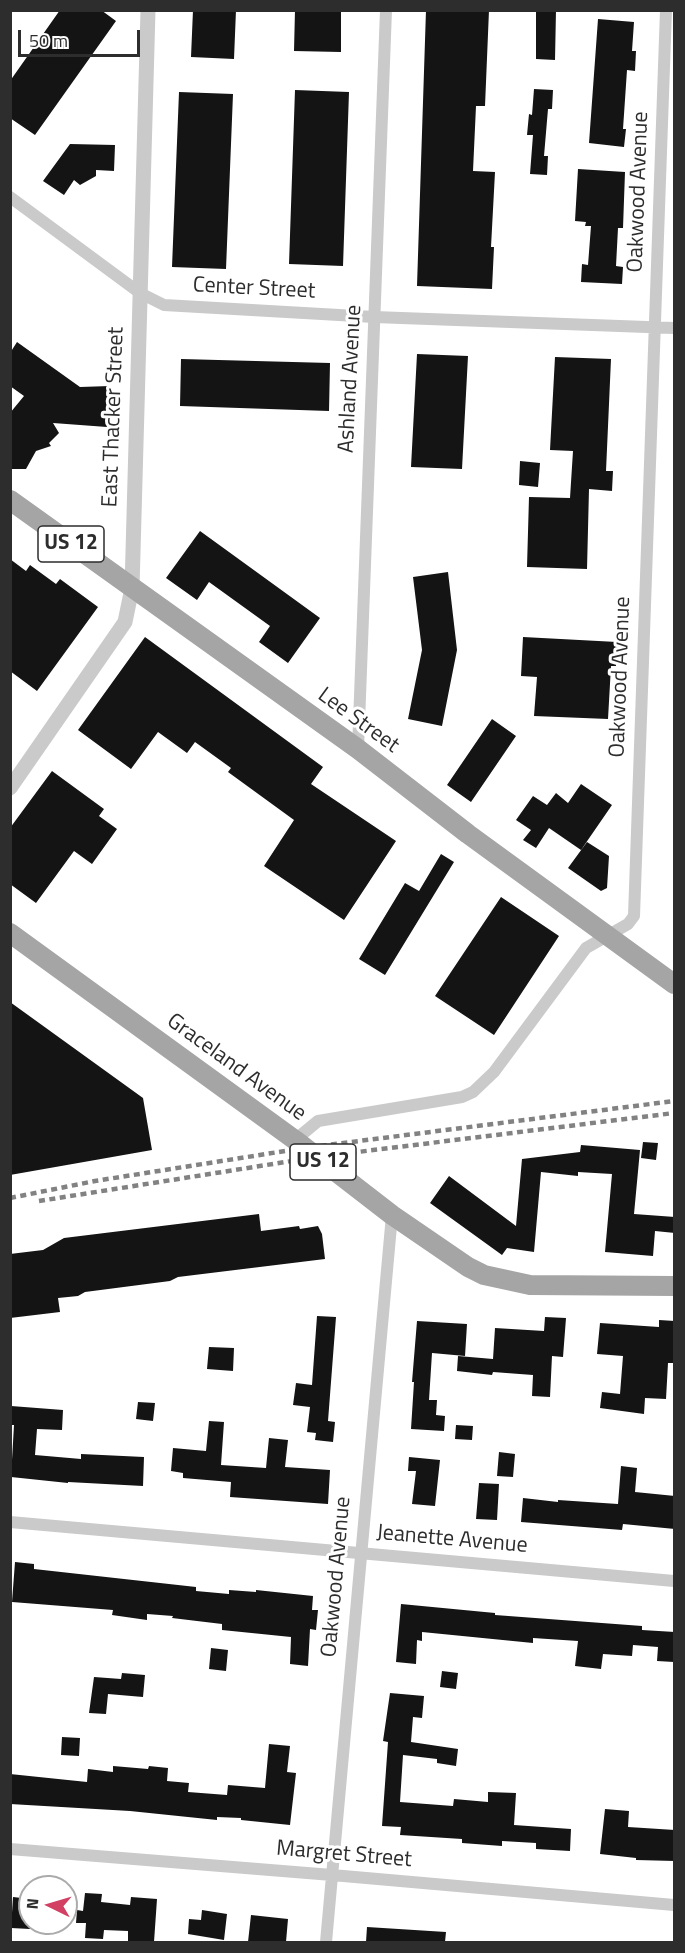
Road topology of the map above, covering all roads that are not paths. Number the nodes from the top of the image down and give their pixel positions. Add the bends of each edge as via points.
1 (148, 10) edge
2 (386, 10) edge
3 (666, 10) edge
4 (10, 197) edge
5 (140, 293) junction
6 (374, 317) junction
7 (655, 327) junction
8 (675, 328) edge
9 (10, 500) edge
10 (132, 588) junction
11 (358, 749) junction
12 (10, 788) edge
13 (10, 933) edge
14 (607, 936) junction
15 (675, 984) edge
16 (295, 1140) junction
17 (392, 1215) junction
18 (675, 1286) edge
19 (10, 1522) edge
20 (360, 1553) junction
21 (675, 1581) edge
22 (10, 1849) edge
23 (332, 1875) junction
24 (675, 1905) edge
25 (326, 1942) edge

1 - 5 street, East Thacker Street
2 - 6 street, Ashland Avenue
3 - 7 street, Oakwood Avenue
4 - 5 street, Center Street
5 - 6 street, Center Street via 164,305
5 - 10 street, East Thacker Street
6 - 7 street, Center Street
6 - 11 street, Ashland Avenue
7 - 8 street, Center Street
7 - 14 street, Oakwood Avenue via 633,916 628,924
9 - 10 main road, Lee Street / US 12
10 - 11 main road, Lee Street / US 12
10 - 12 street, East Thacker Street via 125,622
11 - 14 main road, Lee Street / US 12
13 - 16 main road, Graceland Avenue / US 12
14 - 15 main road, Lee Street / US 12
14 - 16 street, Oakwood Avenue via 586,948 494,1071 473,1092 452,1099 318,1120
16 - 17 main road, Graceland Avenue / US 12
17 - 18 main road, Graceland Avenue / US 12 via 468,1267 505,1281 530,1285
17 - 20 street, Oakwood Avenue
19 - 20 street, Jeanette Avenue
20 - 21 street, Jeanette Avenue
20 - 23 street, Oakwood Avenue
22 - 23 street, Margret Street
23 - 24 street, Margret Street
23 - 25 street, Oakwood Avenue

